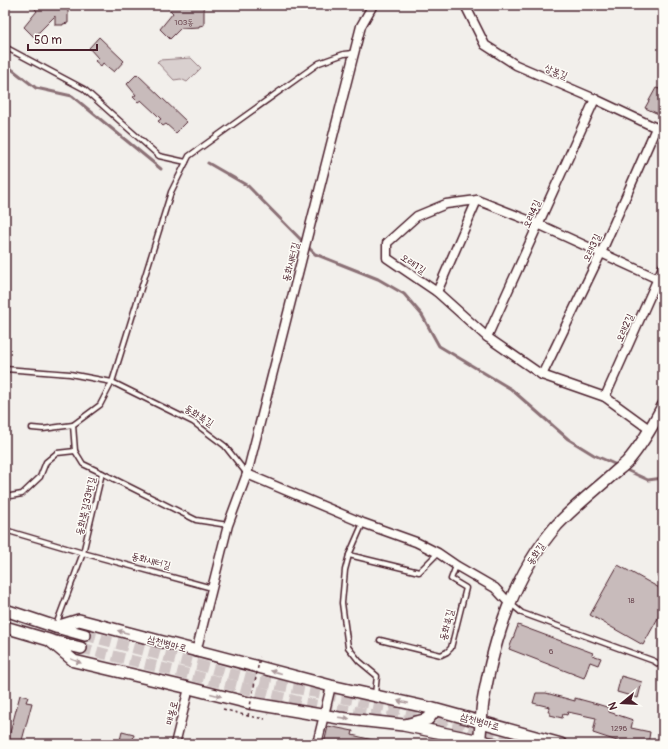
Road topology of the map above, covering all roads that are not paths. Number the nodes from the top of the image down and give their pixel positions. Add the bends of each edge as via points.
1 (373, 5) edge
2 (465, 5) edge
3 (5, 47) edge
4 (355, 53) junction
5 (595, 99) junction
6 (659, 129) edge
7 (186, 162) junction
8 (477, 200) junction
9 (538, 224) junction
10 (601, 253) junction
11 (663, 267) edge
12 (658, 279) junction
13 (437, 292) junction
14 (487, 337) junction
15 (5, 369) edge
16 (542, 375) junction
17 (112, 382) junction
18 (605, 397) junction
19 (663, 406) edge
20 (73, 425) junction
21 (32, 428) dead end
22 (649, 429) junction
23 (75, 451) junction
24 (102, 473) junction
25 (247, 474) junction
26 (5, 497) edge
27 (363, 523) junction
28 (228, 526) junction
29 (5, 530) edge
30 (83, 553) junction
31 (438, 553) junction
32 (349, 555) junction
33 (457, 566) junction
34 (213, 589) junction
35 (509, 603) junction
36 (5, 610) edge
37 (5, 626) edge
38 (56, 627) junction
39 (84, 635) tunnel mouth
40 (49, 640) junction
41 (380, 640) dead end
42 (81, 648) tunnel mouth
43 (196, 652) junction
44 (663, 667) edge
45 (331, 686) junction
46 (189, 688) junction
47 (375, 695) junction
48 (430, 708) junction
49 (324, 714) junction
50 (481, 722) junction
51 (403, 725) junction
52 (479, 742) edge
53 (175, 744) edge
54 (317, 744) edge
55 (495, 744) edge
56 (561, 744) edge

1 - 4 street, 동화새터길 via 361,26
2 - 5 street, 상봉길 via 485,45 516,65
3 - 7 lane via 84,88 159,156
4 - 7 lane via 319,63 189,156
4 - 25 street, 동화새터길
5 - 6 street, 상봉길
5 - 9 street, 오래4길
6 - 10 street, 오래3길
7 - 17 lane via 171,192
8 - 9 street, 오래1길
8 - 13 street
8 - 13 street, 오래1길 via 446,204 417,216 387,243 387,258
9 - 10 street, 오래1길
9 - 14 street, 오래4길
10 - 12 street, 오래1길
10 - 16 street, 오래3길
11 - 12 street, 오래2길
12 - 18 street, 오래2길
13 - 14 street, 오래1길
14 - 16 street, 오래1길
15 - 17 lane, 동화북길 via 70,374
16 - 18 street, 오래1길
17 - 20 lane via 100,405
17 - 25 lane, 동화북길 via 193,422 225,446
18 - 22 street, 오래1길
19 - 22 main road, 동화길
20 - 21 lane
20 - 23 lane
22 - 35 main road, 동화길 via 626,463 558,525 530,562
23 - 24 lane, 동화북길33번길 via 83,464
23 - 26 lane via 57,453 46,462 40,477 22,494
24 - 28 lane via 196,520
24 - 30 lane, 동화북길33번길
25 - 27 street, 동화북길
25 - 28 street, 동화새터길
27 - 31 street, 동화북길 via 416,542
27 - 32 lane
28 - 34 street, 동화새터길
29 - 30 lane
30 - 34 lane, 동화새터길
30 - 38 lane, 동화북길33번길
31 - 32 lane via 419,572
31 - 33 street, 동화북길
32 - 47 lane via 342,603 348,647 359,661 377,676
33 - 35 street, 동화북길 via 495,588
33 - 41 lane, 동화북길 via 451,579 466,588 451,648 447,652 441,654
34 - 43 street, 동화새터길
35 - 44 lane via 522,613 654,661
35 - 50 main road, 동화길 via 494,652
36 - 38 main road
37 - 40 main road, 삼천병마로
38 - 39 main road
43 -> 38 main road, 삼천병마로 via 78,620
40 - 42 main road
40 -> 46 main road, 삼천병마로 via 74,661
45 -> 43 main road, 삼천병마로
45 - 47 main road, 삼천병마로
45 - 49 street
46 -> 49 main road, 삼천병마로 via 248,703
46 - 53 street, 매봉로
48 -> 47 main road, 삼천병마로
48 - 50 main road, 삼천병마로
48 - 51 main road via 433,713 428,719
49 -> 51 main road, 삼천병마로
49 - 54 street
50 - 52 main road, 동화길
50 - 56 main road, 삼천병마로
51 - 52 main road, 삼천병마로
52 - 55 main road, 삼천병마로

